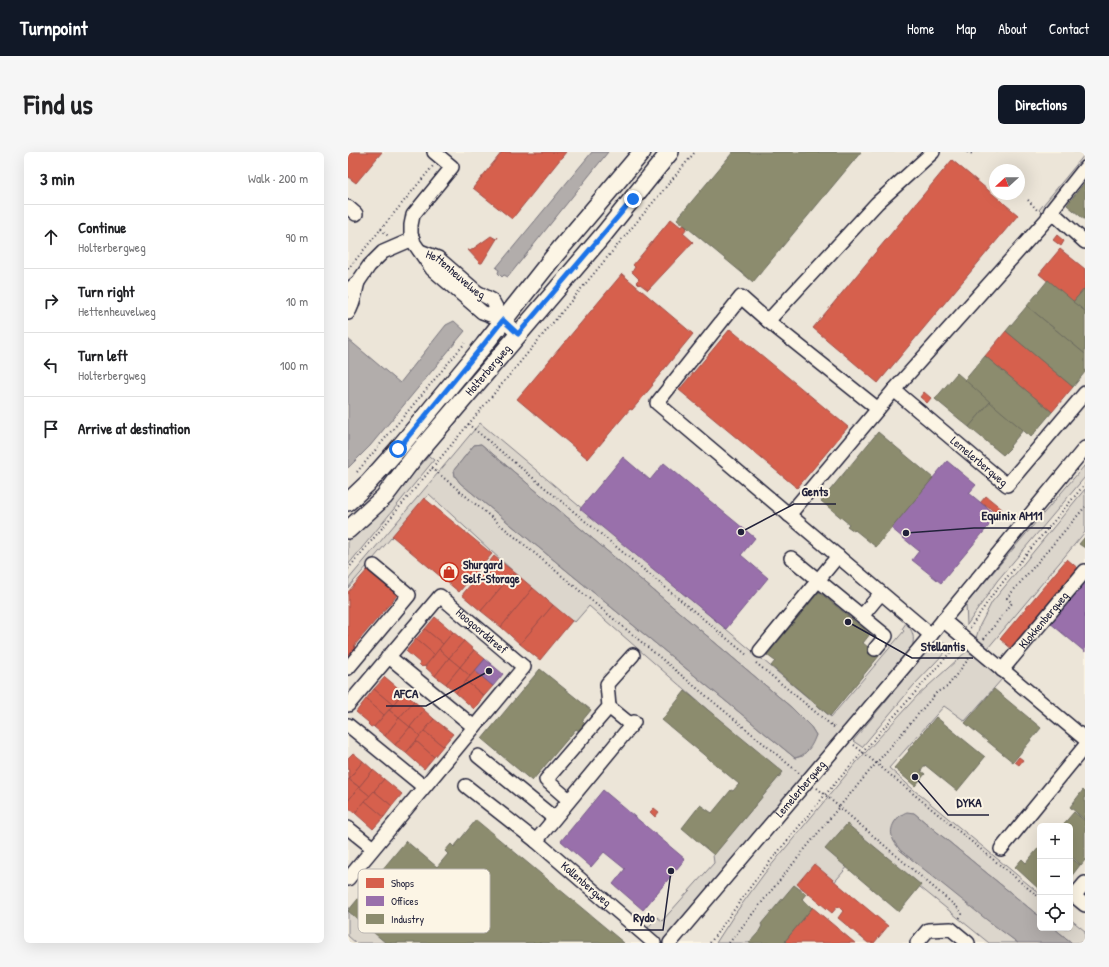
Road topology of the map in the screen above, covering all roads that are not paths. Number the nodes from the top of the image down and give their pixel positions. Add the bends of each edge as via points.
1 (642, 152) edge
2 (670, 152) edge
3 (933, 152) edge
4 (437, 155) edge
5 (1085, 168) edge
6 (1051, 211) junction
7 (413, 239) junction
8 (1085, 242) edge
9 (352, 293) edge
10 (348, 313) edge
11 (503, 320) junction
12 (768, 321) junction
13 (518, 334) junction
14 (894, 390) junction
15 (1085, 392) edge
16 (878, 409) junction
17 (1085, 448) edge
18 (348, 502) edge
19 (789, 515) junction
20 (348, 530) edge
21 (838, 556) junction
22 (791, 558) dead end
23 (374, 566) dead end
24 (1085, 571) edge
25 (818, 580) junction
26 (881, 593) junction
27 (862, 616) junction
28 (943, 620) junction
29 (931, 635) junction
30 (875, 649) dead end
31 (760, 651) dead end
32 (633, 655) dead end
33 (388, 656) junction
34 (348, 668) edge
35 (1002, 670) junction
36 (348, 705) edge
37 (609, 707) junction
38 (348, 725) edge
39 (474, 727) junction
40 (1085, 738) edge
41 (1085, 746) edge
42 (478, 756) dead end
43 (466, 786) dead end
44 (424, 787) junction
45 (569, 800) junction
46 (554, 818) junction
47 (348, 828) edge
48 (536, 841) junction
49 (373, 848) junction
50 (1001, 848) dead end
51 (348, 879) edge
52 (1085, 883) edge
53 (1085, 905) edge
54 (654, 943) edge
55 (670, 943) edge
56 (917, 943) edge
57 (968, 943) edge

1 - 11 main road, Holterbergweg
2 - 13 main road, Holterbergweg
3 - 12 street via 877,202
4 - 7 street, Hettenheuvelweg via 452,167 413,215
5 - 6 street
6 - 8 street
6 - 14 street via 1047,219
7 - 9 street via 383,252 369,266
7 - 11 street, Hettenheuvelweg via 432,269 482,312
9 - 10 street via 352,307
11 - 13 street, Hettenheuvelweg
11 - 18 main road, Holterbergweg via 398,449
12 - 16 street
12 - 19 street via 741,297 657,403
13 - 20 main road, Holterbergweg via 415,456 384,497
14 - 15 street, Lemelerbergweg via 1007,485
14 - 16 street
16 - 19 street
17 - 28 street, Lemelerbergweg
19 - 21 street
21 - 25 street
21 - 26 street
22 - 25 street
23 - 34 street via 409,595
24 - 35 street, Klokkenbergweg
25 - 27 street
25 - 31 street
26 - 27 street
26 - 29 street
27 - 30 street via 886,636
28 - 29 street, Lemelerbergweg
28 - 35 street
29 - 55 street, Lemelerbergweg
32 - 37 street via 607,684
33 - 36 street, Hoogoorddreef
33 - 39 street
33 - 39 street, Hoogoorddreef via 440,596 524,667
35 - 40 street
37 - 45 street via 546,780
37 - 45 street via 632,724
38 - 44 street
39 - 44 street, Hoogoorddreef
41 - 50 street
42 - 46 street
43 - 48 street, Kollenbergweg
44 - 49 street, Hoogoorddreef
45 - 46 street
46 - 48 street
47 - 49 street
48 - 54 street, Kollenbergweg
49 - 51 street, Hoogoorddreef
52 - 53 street via 1074,896
56 - 57 street via 928,930 951,929

